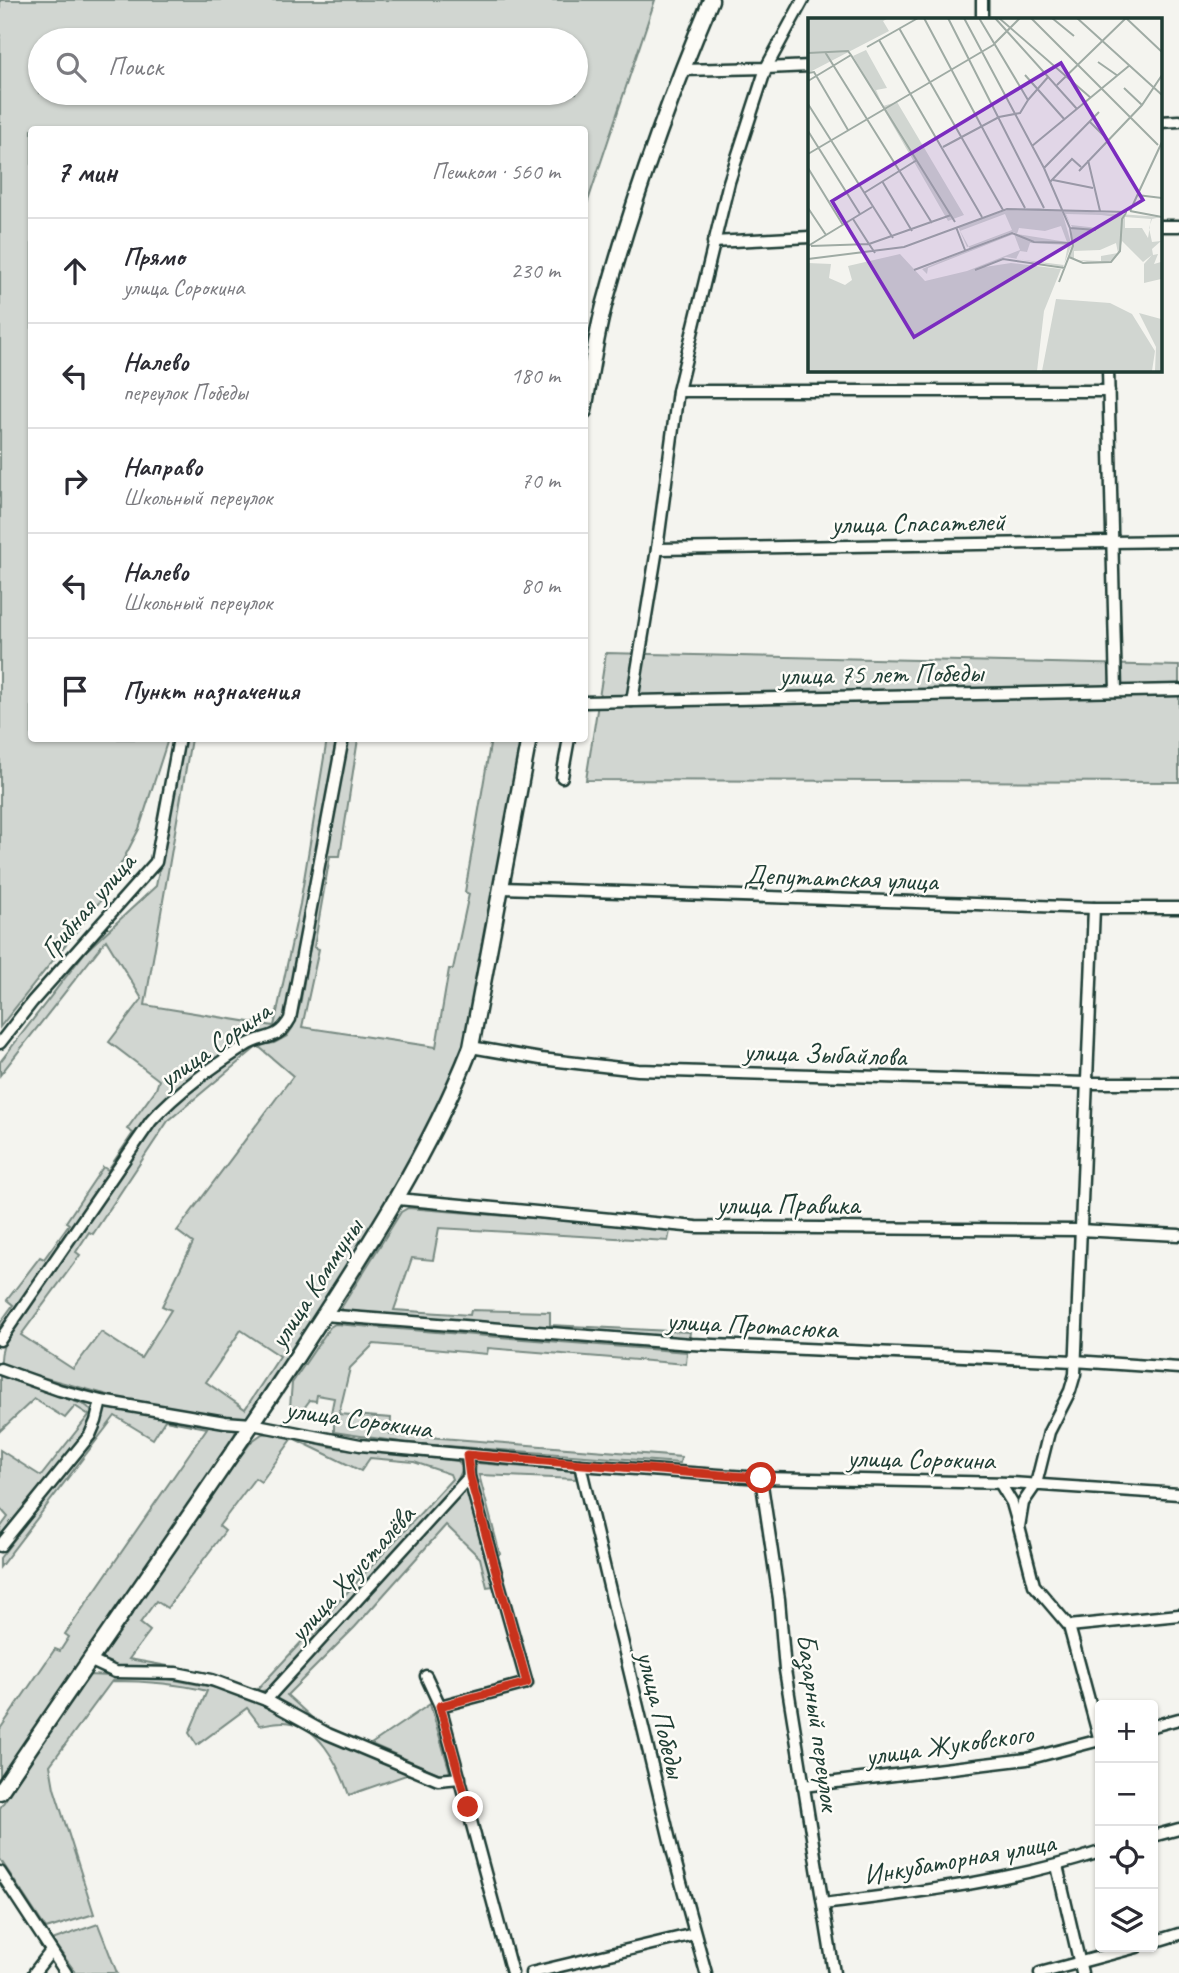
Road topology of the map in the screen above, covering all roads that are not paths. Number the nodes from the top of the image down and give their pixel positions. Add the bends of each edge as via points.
1 (711, 0) edge
2 (803, 0) edge
3 (982, 0) edge
4 (982, 18) edge
5 (808, 66) edge
6 (766, 68) junction
7 (681, 70) junction
8 (808, 237) edge
9 (713, 242) junction
10 (1108, 371) edge
11 (588, 390) edge
12 (1109, 390) junction
13 (678, 391) junction
14 (1179, 541) edge
15 (1113, 542) junction
16 (657, 549) junction
17 (1179, 690) edge
18 (1116, 691) junction
19 (632, 701) junction
20 (588, 702) edge
21 (178, 742) edge
22 (342, 742) edge
23 (528, 742) edge
24 (568, 742) edge
25 (562, 777) dead end
26 (502, 888) junction
27 (1094, 908) junction
28 (1179, 908) edge
29 (0, 1044) edge
30 (471, 1047) junction
31 (1086, 1083) junction
32 (1179, 1083) edge
33 (398, 1199) junction
34 (1079, 1230) junction
35 (1179, 1235) edge
36 (324, 1315) junction
37 (0, 1340) edge
38 (1074, 1362) junction
39 (1179, 1368) edge
40 (0, 1369) edge
41 (101, 1401) junction
42 (252, 1424) junction
43 (467, 1455) junction
44 (580, 1465) junction
45 (470, 1477) junction
46 (761, 1478) junction
47 (1000, 1483) junction
48 (1036, 1484) junction
49 (1179, 1494) edge
50 (1019, 1527) junction
51 (0, 1546) edge
52 (1179, 1615) edge
53 (1069, 1626) junction
54 (89, 1660) junction
55 (426, 1676) dead end
56 (266, 1700) junction
57 (440, 1706) junction
58 (1179, 1719) edge
59 (1095, 1722) edge
60 (1158, 1725) edge
61 (1095, 1741) edge
62 (460, 1778) junction
63 (803, 1786) junction
64 (0, 1792) edge
65 (1179, 1829) edge
66 (1158, 1835) edge
67 (1095, 1854) edge
68 (1057, 1866) junction
69 (0, 1872) edge
70 (824, 1904) junction
71 (694, 1934) junction
72 (1179, 1934) edge
73 (1158, 1940) edge
74 (51, 1951) junction
75 (1124, 1952) edge
76 (1081, 1968) edge
77 (34, 1973) edge
78 (66, 1973) edge
79 (512, 1973) edge
80 (531, 1973) edge
81 (706, 1973) edge
82 (834, 1973) edge
83 (1040, 1973) edge

1 - 7 street
2 - 6 street
3 - 4 street
5 - 6 street
6 - 7 street
6 - 9 street
7 - 11 street via 604,308
8 - 9 street
9 - 13 street
10 - 12 street
12 - 13 street
12 - 15 street
13 - 16 street
14 - 15 street, улица Спасателей
15 - 16 street, улица Спасателей
15 - 18 street
16 - 19 street
17 - 18 street, улица 75 лет Победы
18 - 19 street, улица 75 лет Победы
19 - 20 street, улица 75 лет Победы
21 - 29 street, Грибная улица via 156,862
22 - 37 street, улица Сорина via 290,1019 278,1034 249,1043 181,1091 150,1121
23 - 26 street, улица Коммуны
24 - 25 street
26 - 27 street, Депутатская улица
26 - 30 street, улица Коммуны
27 - 28 street, Депутатская улица
27 - 31 street
30 - 31 street, улица Зыбайлова via 638,1070
30 - 33 street, улица Коммуны
31 - 32 street, улица Зыбайлова
31 - 34 street
33 - 34 street, улица Правика via 696,1227
33 - 36 street, улица Коммуны
34 - 35 street, улица Правика
34 - 38 street
36 - 38 street, улица Протасюка via 691,1344
36 - 42 street, улица Коммуны
38 - 39 street, улица Протасюка
38 - 48 street via 1074,1381 1049,1432
40 - 41 street, улица Сорокина
41 - 42 street, улица Сорокина
41 - 51 street via 90,1435
42 - 43 street, улица Сорокина via 360,1445
42 - 54 street, улица Коммуны
43 - 44 street, улица Сорокина
43 - 45 street
44 - 46 street, улица Сорокина
44 - 71 street, улица Победы
45 - 56 street, улица Хрусталёва
45 - 57 street via 527,1683
46 - 47 street, улица Сорокина
46 - 63 street, Базарный переулок
47 - 48 street, улица Сорокина
47 - 50 street
48 - 49 street, улица Сорокина
48 - 50 street via 1023,1503
50 - 53 street via 1034,1585
52 - 53 street
53 - 59 street
54 - 56 street via 115,1672 201,1677
54 - 64 street, улица Коммуны
55 - 57 street
56 - 62 street via 328,1734 439,1780
57 - 62 street
58 - 60 street
61 - 63 street, улица Жуковского via 1027,1759
62 - 79 street
63 - 70 street, Базарный переулок
65 - 66 street
67 - 68 street, Инкубаторная улица
68 - 70 street, Инкубаторная улица via 941,1889
68 - 76 street
69 - 74 street
70 - 82 street, Базарный переулок
71 - 80 street
71 - 81 street, улица Победы
72 - 73 street
74 - 77 street
74 - 78 street
75 - 76 street
76 - 83 street

